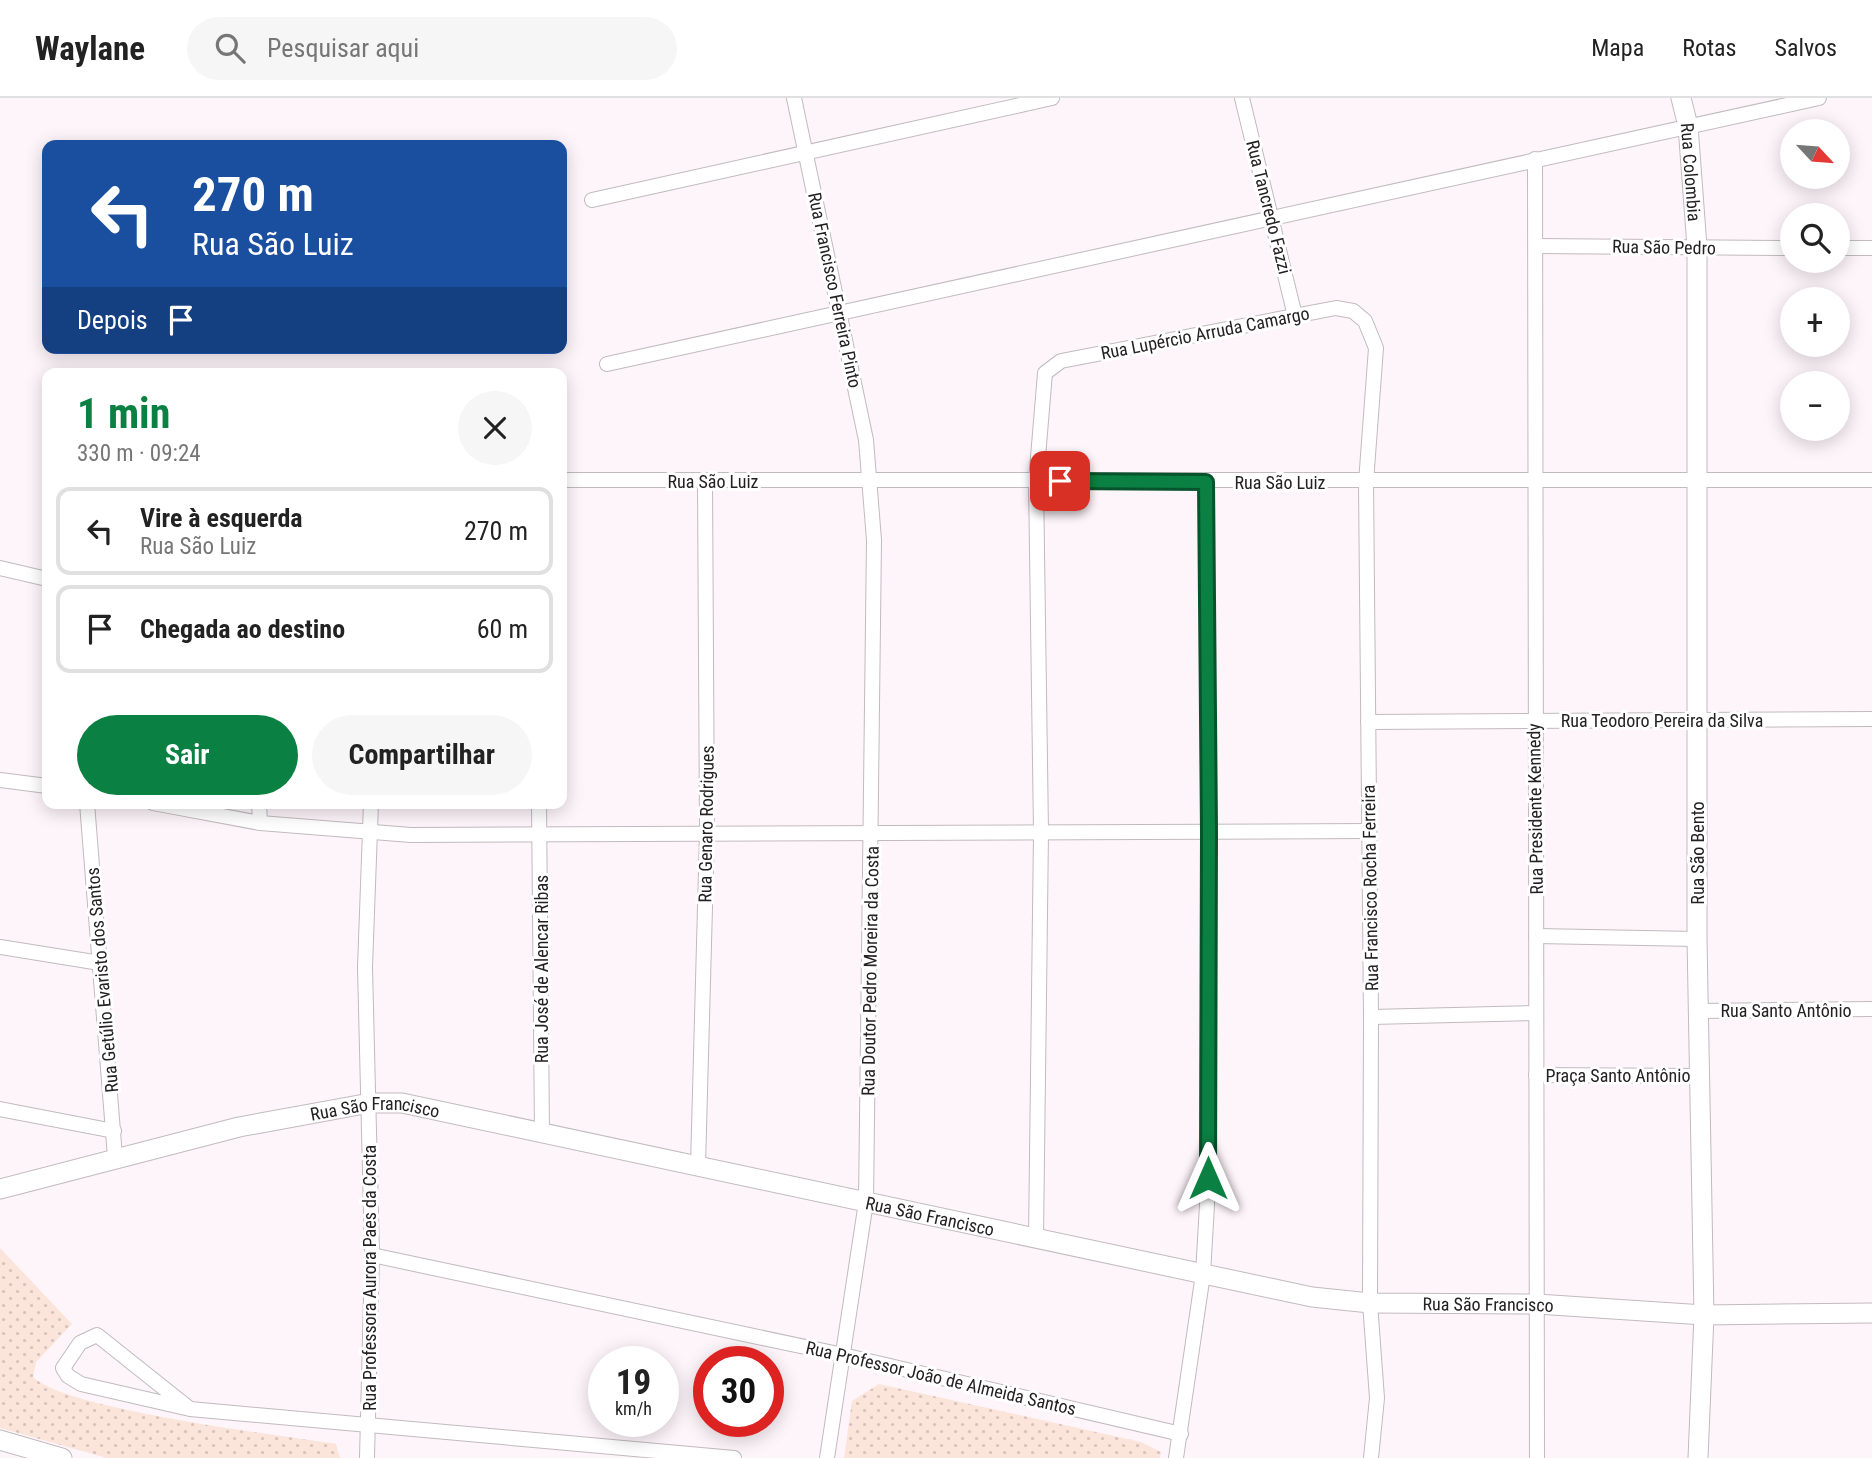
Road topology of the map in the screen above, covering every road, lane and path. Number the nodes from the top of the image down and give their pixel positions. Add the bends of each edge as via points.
1 (794, 98) edge
2 (1052, 98) edge
3 (1242, 98) edge
4 (1681, 98) edge
5 (1819, 98) edge
6 (1688, 126) junction
7 (807, 153) junction
8 (1535, 159) junction
9 (592, 200) dead end
10 (1271, 217) junction
11 (1536, 246) junction
12 (1697, 247) junction
13 (1780, 248) edge
14 (1850, 248) edge
15 (1872, 248) edge
16 (840, 312) junction
17 (1295, 316) junction
18 (1365, 321) joint
19 (607, 364) dead end
20 (567, 480) edge
21 (1872, 480) edge
22 (705, 481) junction
23 (1036, 481) junction
24 (869, 482) junction
25 (1206, 482) junction
26 (1366, 482) junction
27 (1535, 482) junction
28 (1697, 482) junction
29 (0, 568) edge
30 (42, 578) edge
31 (1872, 719) edge
32 (1698, 720) junction
33 (1534, 721) junction
34 (1368, 722) junction
35 (0, 780) edge
36 (42, 785) edge
37 (88, 809) edge
38 (185, 809) edge
39 (259, 809) edge
40 (371, 809) edge
41 (539, 809) edge
42 (260, 823) junction
43 (1369, 831) junction
44 (872, 832) junction
45 (1041, 832) junction
46 (1209, 832) junction
47 (707, 833) junction
48 (371, 834) junction
49 (540, 834) junction
50 (1536, 936) junction
51 (1697, 939) junction
52 (0, 947) edge
53 (100, 963) junction
54 (1872, 1009) edge
55 (1701, 1011) junction
56 (1535, 1013) junction
57 (1371, 1017) junction
58 (1536, 1075) junction
59 (1701, 1076) junction
60 (370, 1103) junction
61 (0, 1109) edge
62 (114, 1131) junction
63 (542, 1134) junction
64 (115, 1157) junction
65 (698, 1166) junction
66 (0, 1189) edge
67 (866, 1202) junction
68 (1036, 1239) junction
69 (372, 1255) junction
70 (1203, 1274) junction
71 (1370, 1303) junction
72 (1537, 1304) junction
73 (1872, 1313) edge
74 (1704, 1315) junction
75 (843, 1355) junction
76 (190, 1409) junction
77 (368, 1426) junction
78 (1181, 1434) junction
79 (0, 1440) edge
80 (62, 1458) edge
81 (368, 1458) edge
82 (734, 1458) edge
83 (827, 1458) edge
84 (1176, 1458) edge
85 (1371, 1458) edge
86 (1537, 1458) edge
87 (1698, 1458) edge

1 - 7 street, Rua Francisco Ferreira Pinto
2 - 7 street
3 - 10 street, Rua Tancredo Fazzi
4 - 6 street, Rua Colombia
5 - 6 street
6 - 8 street
6 - 12 street, Rua Colombia
7 - 9 street
7 - 16 street, Rua Francisco Ferreira Pinto
8 - 10 street
8 - 11 street, Rua Presidente Kennedy
10 - 16 street
10 - 17 street, Rua Tancredo Fazzi
11 - 12 street, Rua São Pedro
11 - 27 street, Rua Presidente Kennedy
12 - 13 street, Rua São Pedro
12 - 28 street, Rua São Bento
14 - 15 street
16 - 19 street
16 - 24 street, Rua Francisco Ferreira Pinto via 866,440
17 - 18 street, Rua Lupércio Arruda Camargo via 1336,308 1353,311
17 - 23 street, Rua Lupércio Arruda Camargo via 1061,361 1045,373
18 - 26 street, Rua Francisco Rocha Ferreira via 1376,348
20 - 22 street, Rua São Luiz
21 - 28 street, Rua São Luiz
22 - 24 street, Rua São Luiz
22 - 47 street, Rua Genaro Rodrigues
23 - 24 street, Rua São Luiz
23 - 25 street, Rua São Luiz
23 - 45 street
24 - 44 street, Rua Doutor Pedro Moreira da Costa via 874,540
25 - 26 street, Rua São Luiz
25 - 46 street
26 - 27 street, Rua São Luiz
26 - 34 street, Rua Francisco Rocha Ferreira
27 - 28 street, Rua São Luiz
27 - 33 street, Rua Presidente Kennedy
28 - 32 street, Rua São Bento
29 - 30 street
31 - 32 street, Rua Teodoro Pereira da Silva
32 - 33 street, Rua Teodoro Pereira da Silva
32 - 51 street, Rua São Bento
33 - 34 street, Rua Teodoro Pereira da Silva
33 - 50 street, Rua Presidente Kennedy
34 - 43 street, Rua Francisco Rocha Ferreira
35 - 36 street
37 - 53 street, Rua Getúlio Evaristo dos Santos
38 - 42 street
39 - 42 street
40 - 48 street, Rua Professora Aurora Paes da Costa
41 - 49 street, Rua José de Alencar Ribas
42 - 48 street
43 - 46 street
43 - 57 street, Rua Francisco Rocha Ferreira
44 - 45 street
44 - 47 street
44 - 67 street, Rua Doutor Pedro Moreira da Costa
45 - 46 street
45 - 68 street
46 - 70 street via 1208,1205
47 - 49 street
47 - 65 street, Rua Genaro Rodrigues
48 - 49 street
48 - 60 street, Rua Professora Aurora Paes da Costa via 365,967
49 - 63 street, Rua José de Alencar Ribas
50 - 51 street
50 - 56 street, Rua Presidente Kennedy
51 - 55 street, Rua São Bento
52 - 53 street
53 - 62 street, Rua Getúlio Evaristo dos Santos
54 - 55 street, Rua Santo Antônio
55 - 59 street, Rua São Bento
56 - 57 street
56 - 58 street, Rua Presidente Kennedy
57 - 71 street, Rua Francisco Rocha Ferreira
58 - 59 street, Praça Santo Antônio
58 - 72 street, Rua Presidente Kennedy
59 - 74 street, Rua São Bento
60 - 63 street, Rua São Francisco via 402,1103
60 - 64 street, Rua São Francisco via 239,1127
60 - 69 street, Rua Professora Aurora Paes da Costa
61 - 62 street
62 - 64 street, Rua Getúlio Evaristo dos Santos
63 - 65 street, Rua São Francisco
64 - 66 street, Rua São Francisco
65 - 67 street, Rua São Francisco
67 - 68 street, Rua São Francisco
67 - 75 street, Rua Doutor Pedro Moreira da Costa
68 - 70 street, Rua São Francisco
69 - 75 street, Rua Professor João de Almeida Santos
69 - 77 street, Rua Professora Aurora Paes da Costa
70 - 71 street, Rua São Francisco via 1312,1297
70 - 78 street
71 - 72 street, Rua São Francisco
71 - 85 street, Rua Francisco Rocha Ferreira via 1377,1398
72 - 74 street, Rua São Francisco
72 - 86 street, Rua Presidente Kennedy
73 - 74 street, Rua São Francisco
74 - 87 street, Rua São Bento
75 - 78 street, Rua Professor João de Almeida Santos
75 - 83 street, Rua Doutor Pedro Moreira da Costa
76 - 76 street via 97,1335 80,1343 63,1368 81,1384
76 - 77 street
77 - 81 street, Rua Professora Aurora Paes da Costa
77 - 82 street
78 - 84 street
79 - 80 street

